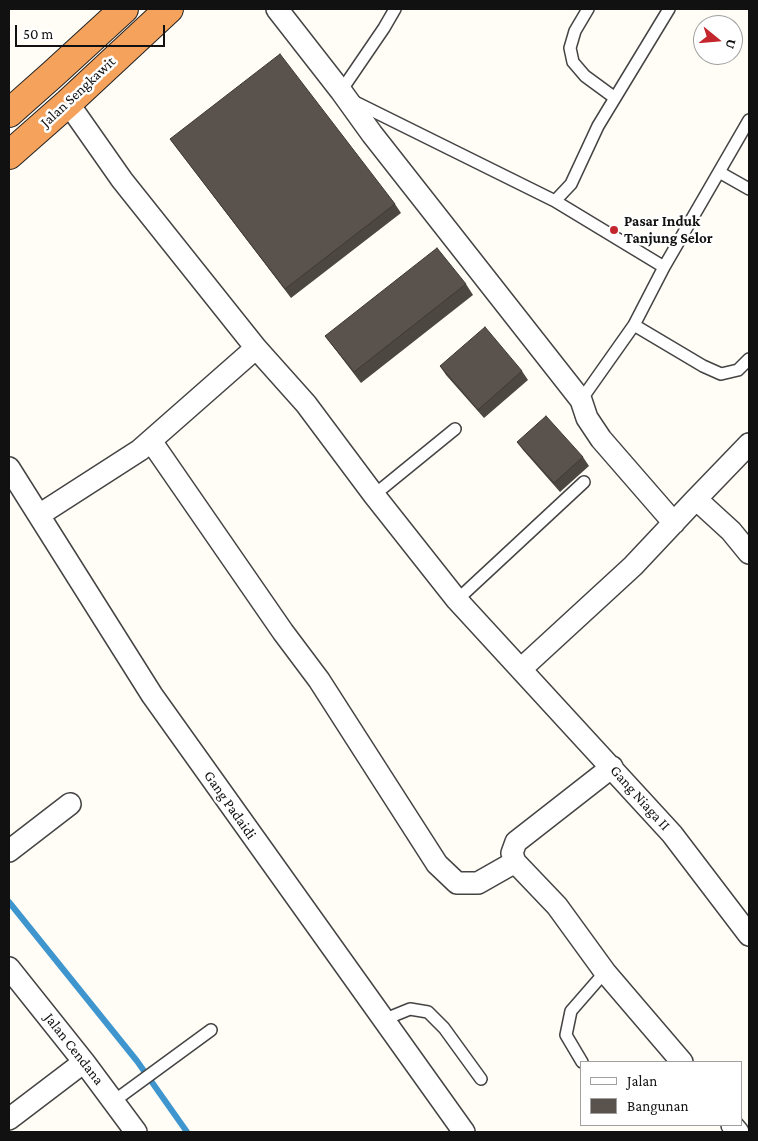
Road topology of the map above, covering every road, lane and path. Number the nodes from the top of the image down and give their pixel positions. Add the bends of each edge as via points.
1 (124, 9) edge
2 (169, 9) edge
3 (277, 9) edge
4 (395, 9) edge
5 (588, 9) edge
6 (668, 9) edge
7 (343, 94) junction
8 (615, 98) junction
9 (68, 103) junction
10 (9, 112) edge
11 (749, 120) edge
12 (9, 155) edge
13 (720, 172) junction
14 (749, 189) edge
15 (556, 201) junction
16 (664, 267) junction
17 (634, 325) junction
18 (256, 348) junction
19 (749, 359) edge
20 (581, 400) junction
21 (455, 429) dead end
22 (151, 441) junction
23 (749, 444) edge
24 (9, 468) edge
25 (584, 482) dead end
26 (374, 495) junction
27 (696, 498) junction
28 (39, 515) junction
29 (674, 523) junction
30 (749, 553) edge
31 (457, 600) junction
32 (521, 669) junction
33 (612, 767) junction
34 (70, 804) dead end
35 (9, 851) edge
36 (515, 862) junction
37 (749, 935) edge
38 (9, 968) edge
39 (605, 972) junction
40 (383, 1020) junction
41 (211, 1030) dead end
42 (581, 1061) edge
43 (681, 1061) edge
44 (84, 1062) junction
45 (480, 1080) dead end
46 (114, 1100) junction
47 (9, 1119) edge
48 (136, 1132) edge
49 (464, 1132) edge

1 - 10 highway, Jalan Sengkawit
2 - 9 highway, Jalan Sengkawit
3 - 7 street
4 - 7 lane
5 - 8 lane via 575,31 570,48 573,62 585,76
6 - 8 lane
7 - 15 lane
7 - 20 street
8 - 15 lane via 571,184
9 - 12 highway, Jalan Sengkawit
9 - 18 street, Gang Niaga II via 122,180
11 - 13 lane
13 - 14 lane
13 - 16 lane
15 - 16 lane
16 - 17 lane
17 - 19 lane via 721,374 738,370
17 - 20 lane
18 - 22 street
18 - 26 street, Gang Niaga II via 306,404
20 - 29 street via 586,418 601,439
21 - 26 lane
22 - 28 street
22 - 36 street via 282,632 319,680 438,864 457,883 478,882
23 - 27 street
24 - 28 street, Gang Padaidi
25 - 31 lane
26 - 31 street, Gang Niaga II
27 - 29 street
27 - 30 street
28 - 40 street, Gang Padaidi via 152,695
29 - 32 street via 634,566
31 - 32 street, Gang Niaga II
32 - 33 street, Gang Niaga II
33 - 36 street via 516,842 512,853
33 - 37 street, Gang Niaga II via 672,834
34 - 35 street
36 - 39 street via 557,906
38 - 44 street, Jalan Cendana
39 - 42 lane via 571,1011 566,1035
39 - 43 street
40 - 45 lane via 410,1009 428,1012 444,1028
40 - 49 street, Gang Padaidi
41 - 46 lane
44 - 46 street, Jalan Cendana
44 - 47 street
46 - 48 street, Jalan Cendana

